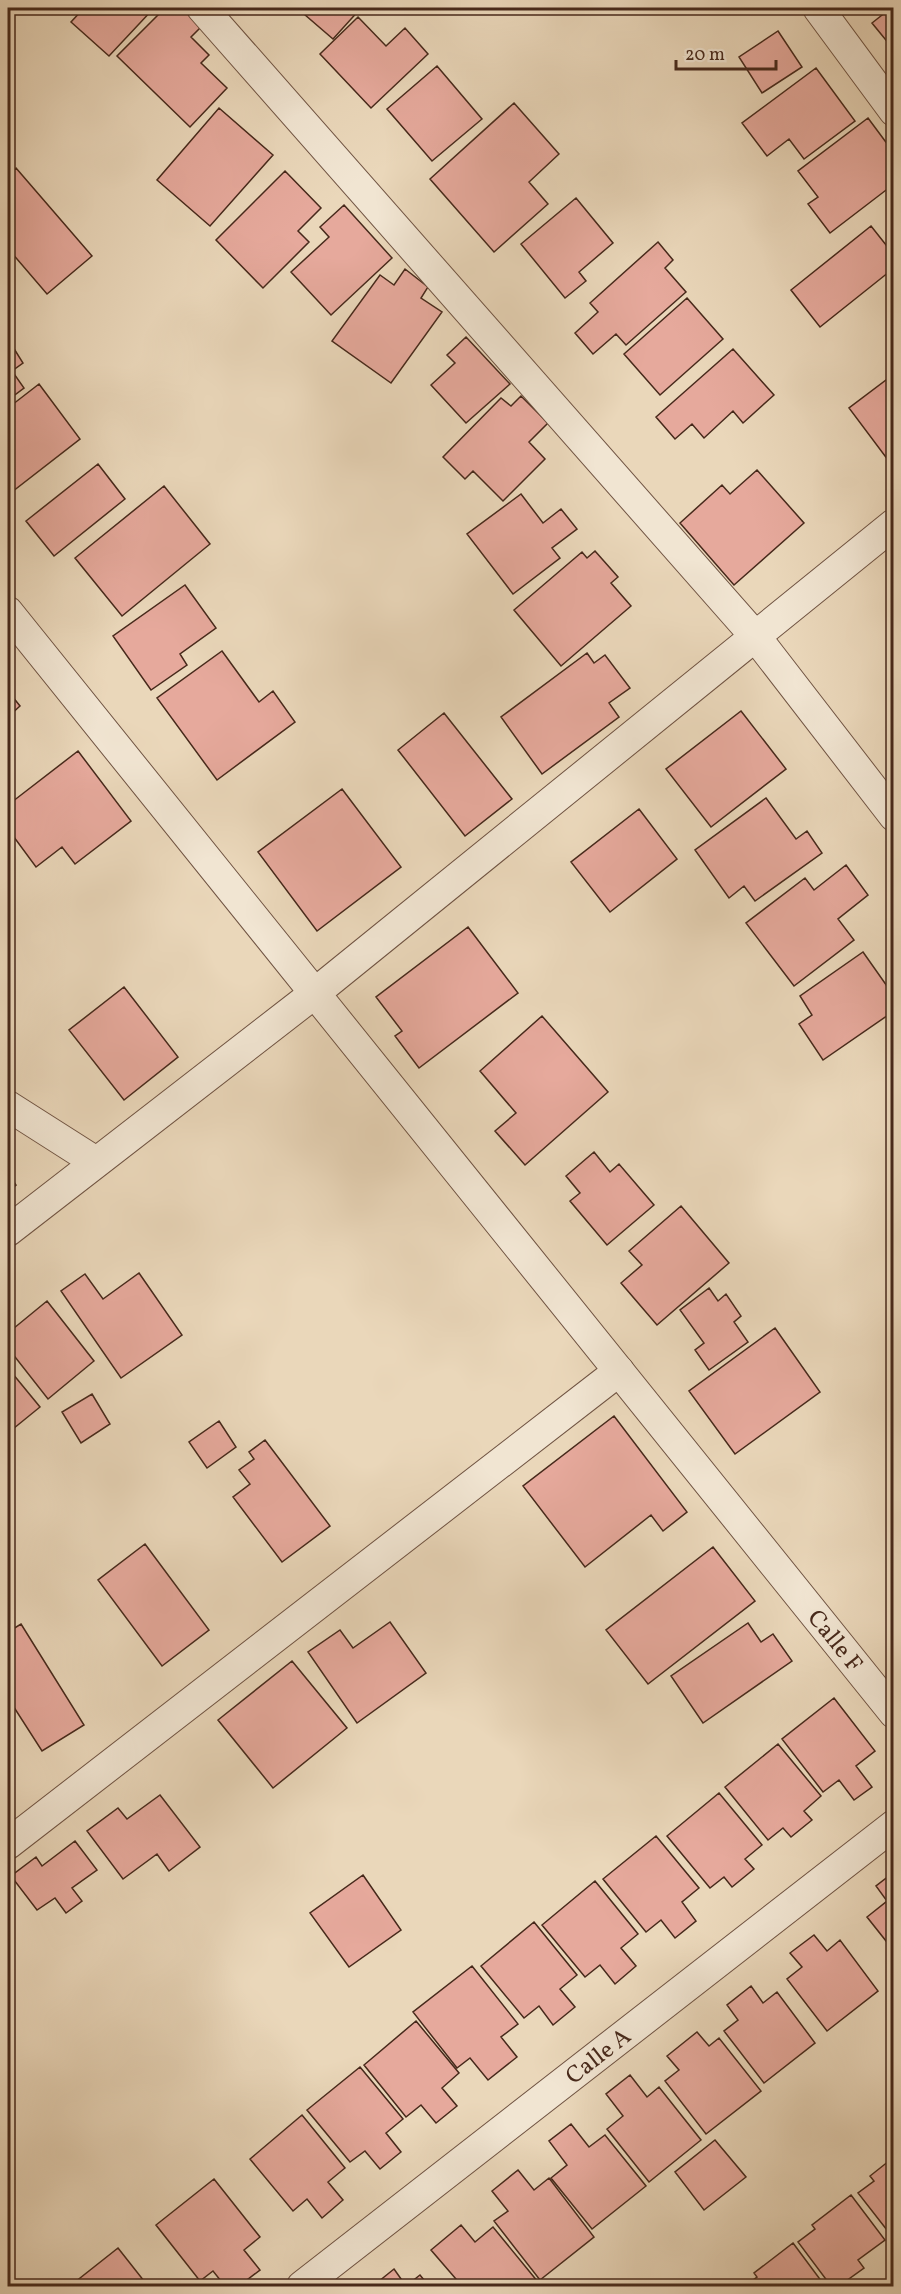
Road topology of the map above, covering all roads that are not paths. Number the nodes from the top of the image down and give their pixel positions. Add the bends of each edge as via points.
1 (202, 8) edge
2 (818, 8) edge
3 (894, 111) edge
4 (894, 524) edge
5 (8, 612) edge
6 (755, 636) junction
7 (894, 816) edge
8 (315, 993) junction
9 (8, 1106) edge
10 (96, 1162) junction
11 (8, 1231) edge
12 (619, 1371) junction
13 (894, 1713) edge
14 (894, 1825) edge
15 (8, 1844) edge
16 (302, 2286) edge

1 - 6 street
2 - 3 street
4 - 6 street
5 - 8 street, Calle F
6 - 7 street
6 - 8 street
8 - 10 street
8 - 12 street, Calle F
9 - 10 street
10 - 11 street
12 - 13 street, Calle F
12 - 15 street
14 - 16 street, Calle A

